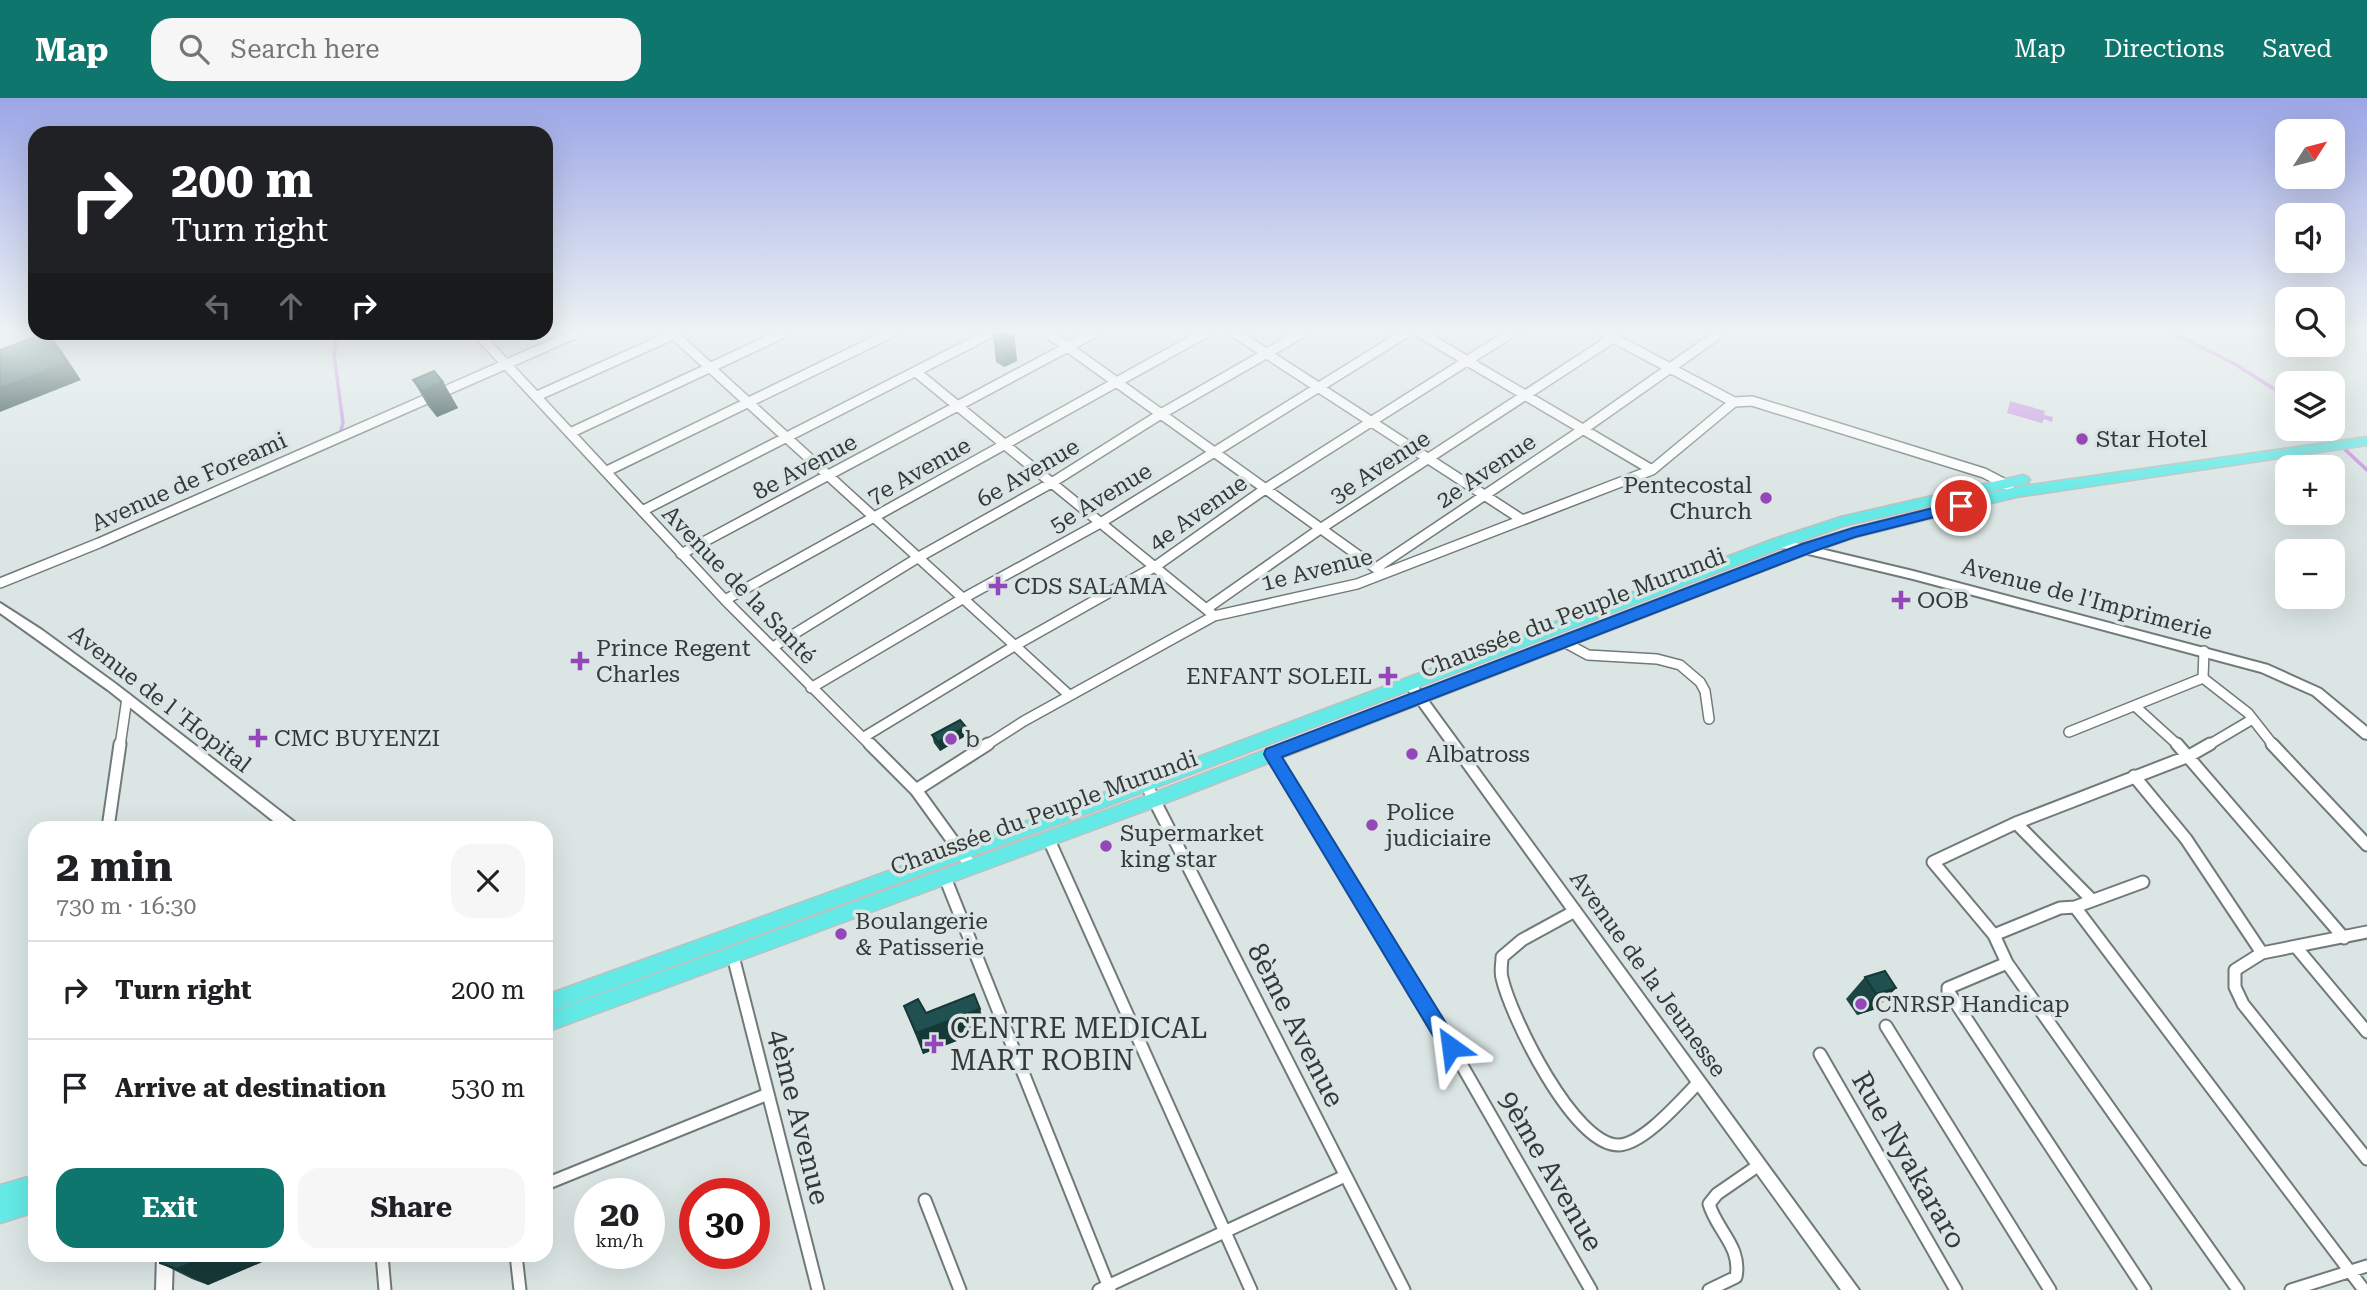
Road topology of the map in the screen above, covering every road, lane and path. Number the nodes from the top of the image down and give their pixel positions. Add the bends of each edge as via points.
1 (451, 389) edge
2 (530, 389) edge
3 (553, 389) edge
4 (666, 389) edge
5 (734, 389) edge
6 (777, 389) edge
7 (884, 389) edge
8 (937, 389) edge
9 (991, 389) edge
10 (1102, 389) edge
11 (1126, 389) edge
12 (1205, 389) edge
13 (1315, 389) edge
14 (1320, 389) edge
15 (1422, 389) edge
16 (1517, 389) edge
17 (1532, 389) edge
18 (1641, 389) edge
19 (1708, 389) edge
20 (1525, 393) junction
21 (537, 396) junction
22 (749, 402) junction
23 (1734, 402) junction
24 (959, 406) junction
25 (1161, 414) junction
26 (1370, 422) junction
27 (1585, 428) junction
28 (570, 433) junction
29 (2363, 435) edge
30 (789, 438) junction
31 (1007, 445) junction
32 (1212, 452) junction
33 (1427, 460) junction
34 (1652, 470) junction
35 (607, 471) junction
36 (830, 476) junction
37 (1053, 482) junction
38 (2011, 487) junction
39 (1265, 489) junction
40 (1482, 496) junction
41 (642, 511) junction
42 (876, 517) junction
43 (1521, 519) junction
44 (1102, 522) junction
45 (1320, 529) junction
46 (1779, 543) junction
47 (1807, 548) junction
48 (681, 554) junction
49 (919, 557) junction
50 (1156, 566) junction
51 (1380, 571) junction
52 (0, 583) edge
53 (962, 599) junction
54 (724, 600) junction
55 (0, 607) edge
56 (1210, 613) junction
57 (1564, 642) junction
58 (1016, 645) junction
59 (773, 647) junction
60 (2204, 651) junction
61 (2203, 678) junction
62 (1410, 684) junction
63 (811, 688) junction
64 (1069, 695) junction
65 (127, 698) junction
66 (1420, 698) junction
67 (2136, 707) junction
68 (1709, 719) dead end
69 (2251, 720) junction
70 (2069, 732) dead end
71 (2367, 734) edge
72 (864, 737) junction
73 (1272, 754) junction
74 (2189, 756) junction
75 (2134, 776) junction
76 (1145, 782) junction
77 (916, 790) junction
78 (1154, 800) junction
79 (109, 821) edge
80 (283, 821) edge
81 (2016, 823) junction
82 (1049, 840) junction
83 (2367, 845) edge
84 (967, 859) junction
85 (944, 875) junction
86 (2143, 882) dead end
87 (2092, 900) junction
88 (2075, 907) junction
89 (1575, 911) junction
90 (2367, 932) edge
91 (1994, 935) junction
92 (2344, 938) junction
93 (2296, 947) junction
94 (2262, 953) junction
95 (733, 956) junction
96 (2007, 963) junction
97 (553, 1002) edge
98 (553, 1020) edge
99 (1886, 1026) dead end
100 (2367, 1032) edge
101 (1820, 1054) dead end
102 (1699, 1082) junction
103 (768, 1094) junction
104 (2367, 1159) edge
105 (1759, 1164) junction
106 (1345, 1177) junction
107 (553, 1181) edge
108 (28, 1187) edge
109 (0, 1195) edge
110 (925, 1200) dead end
111 (28, 1204) edge
112 (0, 1213) edge
113 (1224, 1233) junction
114 (164, 1262) edge
115 (383, 1262) edge
116 (517, 1262) edge
117 (2367, 1266) edge
118 (2350, 1271) junction
119 (1106, 1289) edge
120 (164, 1290) edge
121 (385, 1290) edge
122 (520, 1290) edge
123 (818, 1290) edge
124 (960, 1290) edge
125 (1251, 1290) edge
126 (1404, 1290) edge
127 (1591, 1290) edge
128 (1709, 1290) edge
129 (1851, 1290) edge
130 (1956, 1290) edge
131 (2050, 1290) edge
132 (2146, 1290) edge
133 (2238, 1290) edge
134 (2291, 1290) edge
135 (2364, 1290) edge

1 - 52 street, Avenue de Foreami
2 - 21 street, Avenue de la Santé
3 - 21 street
4 - 28 street
5 - 22 street
6 - 22 street
7 - 30 street
8 - 24 street
9 - 24 street, 8e Avenue
10 - 31 street, 7e Avenue
11 - 25 street
12 - 25 street, 6e Avenue
13 - 32 street, 5e Avenue
14 - 26 street
15 - 26 street, 4e Avenue
16 - 20 street
17 - 20 street, 3e Avenue
18 - 27 street, 2e Avenue
19 - 23 street
20 - 27 street
20 - 33 street, 3e Avenue
21 - 28 street, Avenue de la Santé
22 - 30 street
22 - 35 street
23 - 34 street, 1e Avenue
23 - 38 street via 1752,401 1930,456
24 - 31 street
24 - 36 street, 8e Avenue
25 - 32 street
25 - 37 street, 6e Avenue
26 - 33 street
26 - 39 street, 4e Avenue
27 - 34 street
27 - 40 street, 2e Avenue
28 - 35 street, Avenue de la Santé
29 - 38 highway, Chaussée du Peuple Murundi
30 - 36 street
30 - 41 street
31 - 37 street
31 - 42 street, 7e Avenue
32 - 39 street
32 - 44 street, 5e Avenue
33 - 40 street
33 - 45 street, 3e Avenue
34 - 43 street, 1e Avenue
35 - 41 street, Avenue de la Santé
36 - 42 street
36 - 48 street, 8e Avenue
37 - 44 street
37 - 49 street, 6e Avenue
38 - 46 highway, Chaussée du Peuple Murundi via 1840,522
38 - 47 highway, Chaussée du Peuple Murundi
39 - 45 street
39 - 50 street, 4e Avenue
40 - 43 street
40 - 51 street, 2e Avenue
41 - 48 street, Avenue de la Santé
42 - 49 street
42 - 54 street, 7e Avenue
43 - 51 street, 1e Avenue
44 - 50 street
44 - 53 street, 5e Avenue
45 - 51 street
45 - 56 street, 3e Avenue
46 - 47 street, Avenue de l'Imprimerie
46 - 62 highway, Chaussée du Peuple Murundi
47 - 57 highway, Chaussée du Peuple Murundi
47 - 60 street, Avenue de l'Imprimerie
48 - 54 street, Avenue de la Santé
49 - 53 street
49 - 59 street, 6e Avenue
50 - 56 street
50 - 58 street, 4e Avenue
51 - 56 street, 1e Avenue via 1357,584
53 - 58 street
53 - 63 street, 5e Avenue
54 - 59 street, Avenue de la Santé
55 - 65 street, Avenue de l 'Hopital
56 - 64 street, 1e Avenue
57 - 66 highway, Chaussée du Peuple Murundi
57 - 68 street via 1588,655 1680,665 1705,691
58 - 64 street
58 - 72 street, 4e Avenue
59 - 63 street, Avenue de la Santé
60 - 61 street
60 - 71 street, Avenue de l'Imprimerie via 2273,672 2317,692
61 - 67 street
61 - 69 street
62 - 66 street, Avenue de la Jeunesse
62 - 76 highway, Chaussée du Peuple Murundi
63 - 72 street, Avenue de la Santé
64 - 77 street, 1e Avenue
65 - 79 street
65 - 80 street, Avenue de l 'Hopital
66 - 73 highway, Chaussée du Peuple Murundi
66 - 89 street, Avenue de la Jeunesse
67 - 70 street
67 - 74 street
69 - 74 street
69 - 83 street
72 - 77 street, Avenue de la Santé
73 - 78 highway, Chaussée du Peuple Murundi
73 - 127 street, 9ème Avenue via 1457,1058
74 - 75 street
74 - 92 street
75 - 81 street
75 - 94 street via 2186,839
76 - 78 street, 8ème Avenue
76 - 84 highway, Chaussée du Peuple Murundi
77 - 84 street, Avenue de la Santé
78 - 82 highway, Chaussée du Peuple Murundi
78 - 106 street, 8ème Avenue
81 - 87 street
81 - 91 street via 1933,862
82 - 84 highway, Chaussée du Peuple Murundi
82 - 113 street
84 - 85 highway, Chaussée du Peuple Murundi
84 - 97 highway, Chaussée du Peuple Murundi
85 - 95 highway, Chaussée du Peuple Murundi
85 - 119 street
86 - 87 street
87 - 88 street
88 - 91 street via 2060,908
88 - 118 street
89 - 102 street, Avenue de la Jeunesse
89 - 102 street via 1522,940 1502,957 1501,976 1544,1071 1577,1121 1616,1146 1633,1143
90 - 92 street
91 - 96 street
92 - 93 street
93 - 94 street
93 - 100 street
94 - 104 street via 2235,970 2242,1004
95 - 98 highway, Chaussée du Peuple Murundi
95 - 103 street, 4ème Avenue
96 - 132 street via 1948,991
96 - 133 street
99 - 131 street
101 - 130 street, Rue Nyakararo
102 - 105 street, Avenue de la Jeunesse
103 - 107 street
103 - 123 street, 4ème Avenue
105 - 128 street via 1709,1204 1710,1215 1740,1266 1736,1277
105 - 129 street, Avenue de la Jeunesse
106 - 113 street
106 - 126 street, 8ème Avenue
108 - 109 highway
110 - 124 street
111 - 112 highway
113 - 119 street
113 - 125 street
114 - 120 street
115 - 121 street
116 - 122 street
117 - 118 street
118 - 134 street
118 - 135 street

